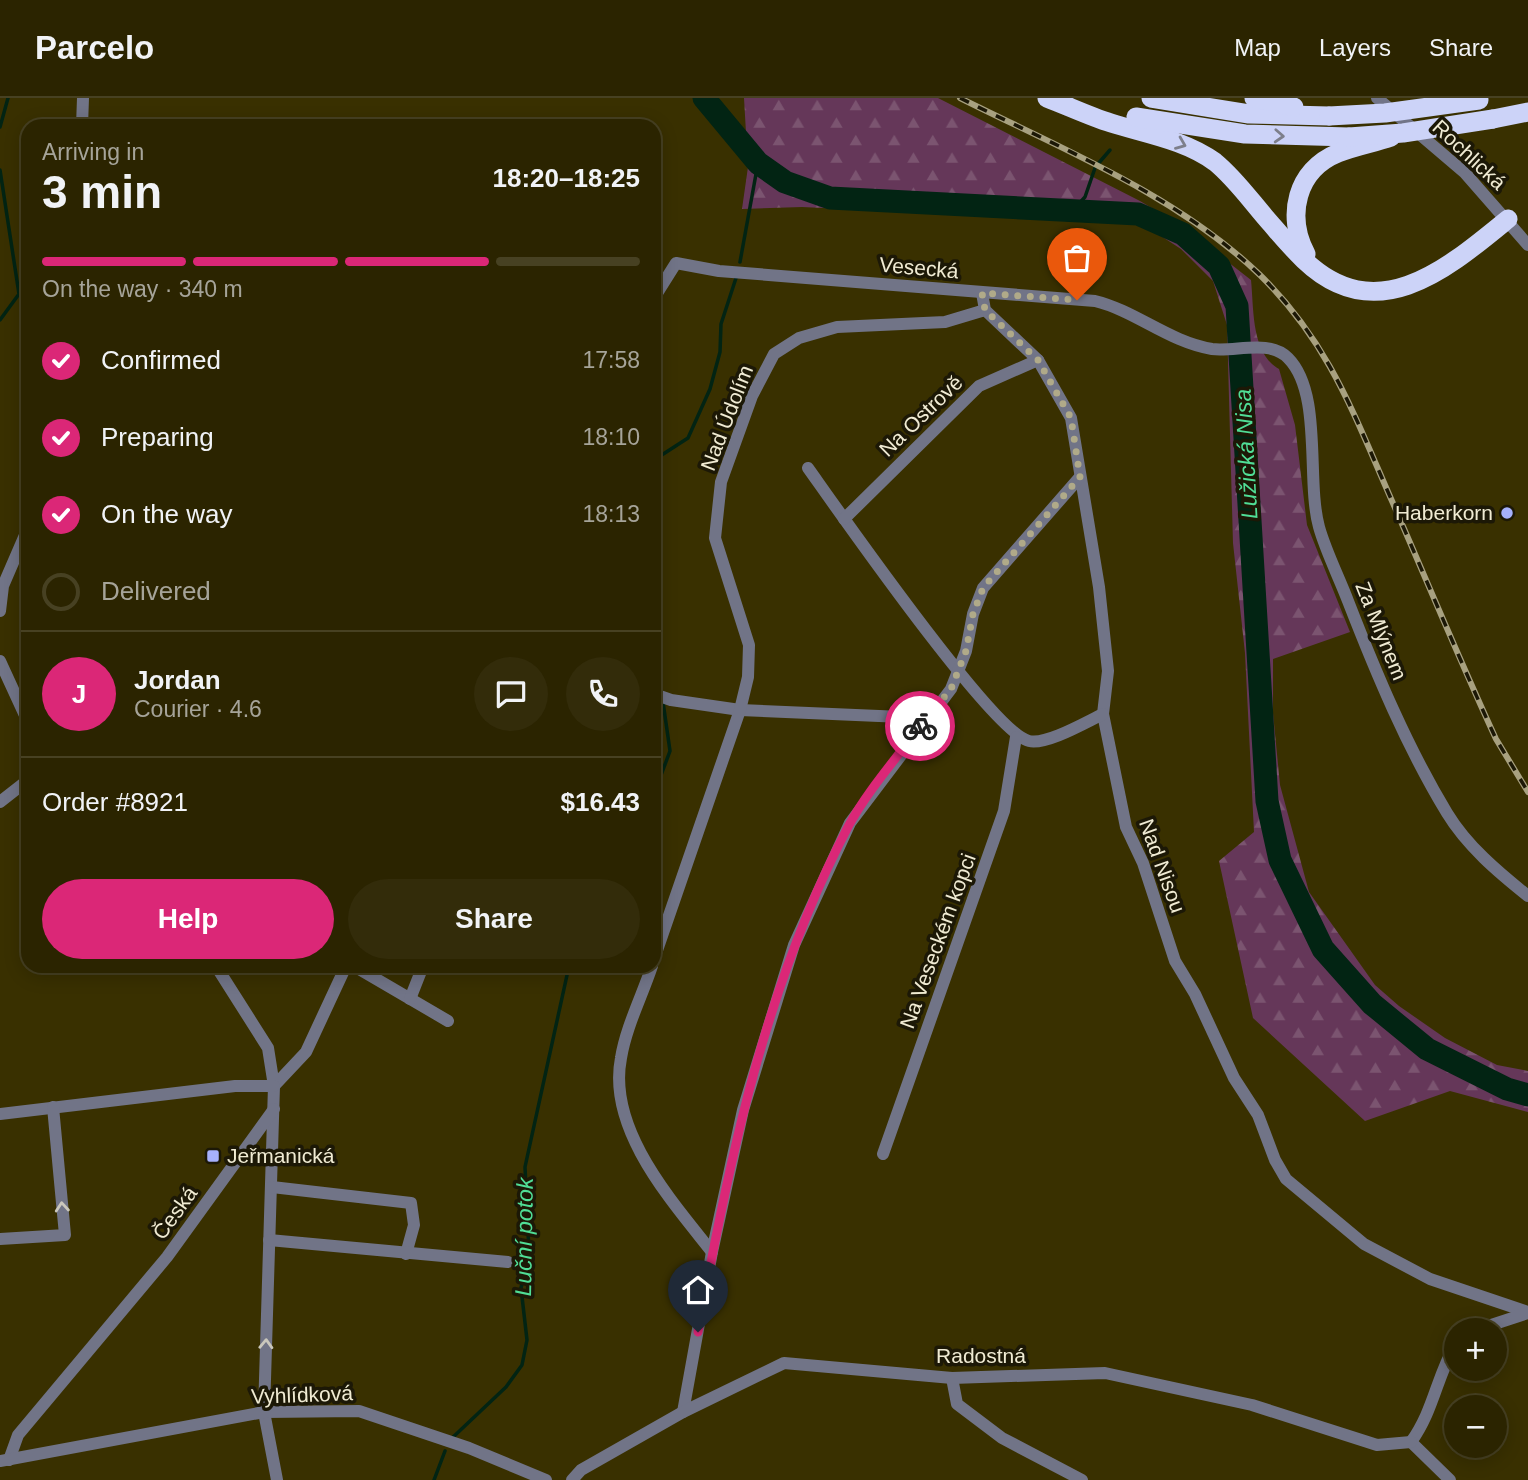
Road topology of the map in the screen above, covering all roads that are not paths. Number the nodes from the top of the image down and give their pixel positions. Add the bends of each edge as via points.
1 (83, 98) edge
2 (1047, 98) edge
3 (1068, 98) edge
4 (1151, 98) edge
5 (1255, 98) edge
6 (1377, 98) edge
7 (1483, 99) edge
8 (1528, 112) edge
9 (1329, 116) junction
10 (82, 119) edge
11 (1403, 133) junction
12 (1508, 219) junction
13 (1528, 246) edge
14 (1313, 267) junction
15 (661, 287) edge
16 (982, 293) junction
17 (985, 310) junction
18 (1270, 348) joint
19 (1038, 360) junction
20 (807, 468) dead end
21 (1080, 477) junction
22 (844, 519) junction
23 (21, 544) edge
24 (0, 611) edge
25 (0, 661) edge
26 (958, 671) junction
27 (661, 696) edge
28 (21, 707) edge
29 (740, 710) junction
30 (1104, 714) junction
31 (926, 718) junction
32 (1016, 737) junction
33 (21, 786) edge
34 (0, 802) edge
35 (1528, 896) edge
36 (661, 939) edge
37 (220, 973) edge
38 (343, 973) edge
39 (366, 973) edge
40 (421, 973) edge
41 (650, 973) edge
42 (410, 999) junction
43 (448, 1021) dead end
44 (274, 1086) junction
45 (52, 1107) junction
46 (274, 1110) junction
47 (0, 1114) edge
48 (883, 1154) dead end
49 (272, 1187) junction
50 (0, 1239) edge
51 (269, 1240) junction
52 (712, 1252) junction
53 (406, 1254) junction
54 (508, 1262) dead end
55 (1528, 1312) edge
56 (1507, 1319) edge
57 (1444, 1363) edge
58 (952, 1378) junction
59 (264, 1412) junction
60 (683, 1412) junction
61 (1412, 1442) junction
62 (4, 1460) edge
63 (276, 1480) edge
64 (546, 1480) edge
65 (572, 1480) edge
66 (1082, 1480) edge
67 (1450, 1480) edge

1 - 10 street
2 -> 14 highway via 1186,145 1214,162
3 -> 11 highway, bridge via 1129,116 1208,130 1279,136
4 - 9 highway via 1249,114
5 - 9 highway
6 - 12 street, Rochlická via 1465,173
7 - 9 highway, bridge
8 - 11 highway, bridge
11 - 14 highway, bridge via 1337,153 1309,174 1295,210 1296,231
12 - 13 street, Rochlická
12 - 14 highway via 1449,265 1410,287 1380,291 1349,287
15 - 16 street, Vesecká via 676,263 719,271
16 - 17 street
16 - 18 street, Vesecká via 1095,301 1117,307 1184,342 1221,350
17 - 19 street, Nad Nisou
17 - 29 street, Nad Údolím via 945,322 837,327 799,338 774,354 752,396 721,482 715,538 749,645
18 - 35 street, Za Mlýnem via 1286,356 1301,377 1319,526 1378,678 1448,814 1489,865
19 - 21 street, Nad Nisou via 1071,418
19 - 22 street, Na Ostrově via 979,386
20 - 22 street
21 - 26 street via 983,588
21 - 30 street, Nad Nisou via 1108,671
22 - 26 street
23 - 24 street via 3,586
25 - 28 street
26 - 31 street via 951,689
26 - 32 street
27 - 29 street
29 - 31 street
29 - 36 street, Nad Údolím
30 - 32 street via 1065,733 1032,742
30 - 55 street, Nad Nisou via 1126,827 1143,863 1175,961 1234,1078 1258,1115 1286,1179 1364,1244 1397,1263
31 - 52 street via 850,823 794,945 743,1110
32 - 48 street, Na Veseckém kopci via 1004,811
33 - 34 street
37 - 44 street via 268,1048
38 - 44 street via 306,1052
39 - 42 street
40 - 42 street
41 - 52 street via 620,1059 623,1119 667,1196
42 - 43 street
44 - 45 street via 235,1086
44 - 46 street
45 - 47 street
50 -> 45 street via 65,1235
46 - 49 street
46 - 62 street, Česká via 167,1257 18,1435
49 - 51 street
49 - 53 street via 411,1203 414,1225
51 - 53 street
59 -> 51 street
52 - 60 street
53 - 54 street
55 - 56 street, Nad Nisou
57 - 61 street via 1427,1421
58 - 60 street, Radostná via 784,1363
58 - 61 street, Radostná via 1105,1373 1252,1405 1377,1445
58 - 66 street via 957,1404 1002,1438
59 - 62 street, Vyhlídková
59 - 63 street
59 - 64 street, Vyhlídková via 359,1411
60 - 65 street, Radostná via 580,1470
61 - 67 street

